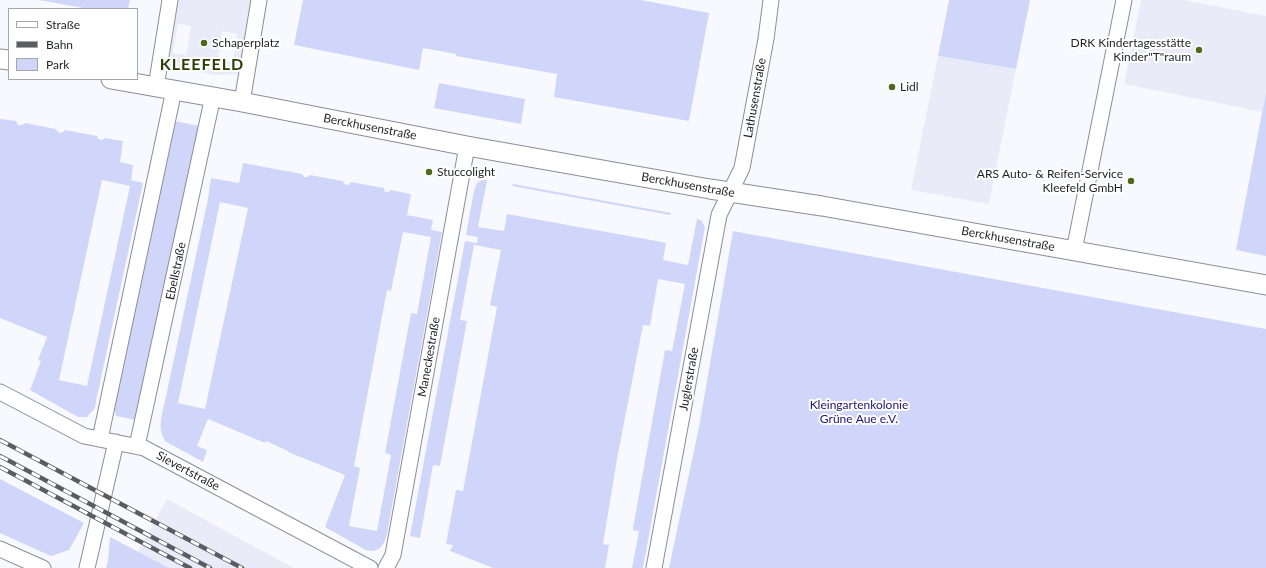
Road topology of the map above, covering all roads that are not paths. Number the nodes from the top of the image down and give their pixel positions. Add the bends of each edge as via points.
1 (170, 0) edge
2 (259, 0) edge
3 (771, 0) edge
4 (1124, 0) edge
5 (117, 80) edge
6 (156, 86) junction
7 (174, 90) junction
8 (213, 96) junction
9 (242, 102) junction
10 (468, 146) junction
11 (730, 193) junction
12 (1074, 250) junction
13 (1266, 285) edge
14 (0, 392) edge
15 (100, 439) junction
16 (116, 442) junction
17 (137, 446) junction
18 (0, 549) edge
19 (43, 568) edge
20 (87, 568) edge
21 (370, 568) edge
22 (386, 568) edge
23 (654, 568) edge

1 - 6 street
2 - 9 street
3 - 11 street, Lathusenstraße via 742,168
4 - 12 street
5 - 6 street, Berckhusenstraße
6 - 7 street, Berckhusenstraße
7 - 8 street, Berckhusenstraße
7 - 15 street
8 - 9 street, Berckhusenstraße
8 - 17 street, Ebellstraße
9 - 10 street, Berckhusenstraße
10 - 11 street, Berckhusenstraße
10 - 22 street, Maneckestraße via 393,554
11 - 12 street, Berckhusenstraße via 822,206
11 - 23 street, Juglerstraße via 719,215
12 - 13 street, Berckhusenstraße
14 - 15 street, Sievertstraße via 84,436
15 - 16 street, Sievertstraße
16 - 17 street, Sievertstraße
16 - 20 street
17 - 21 street, Sievertstraße
18 - 19 street

